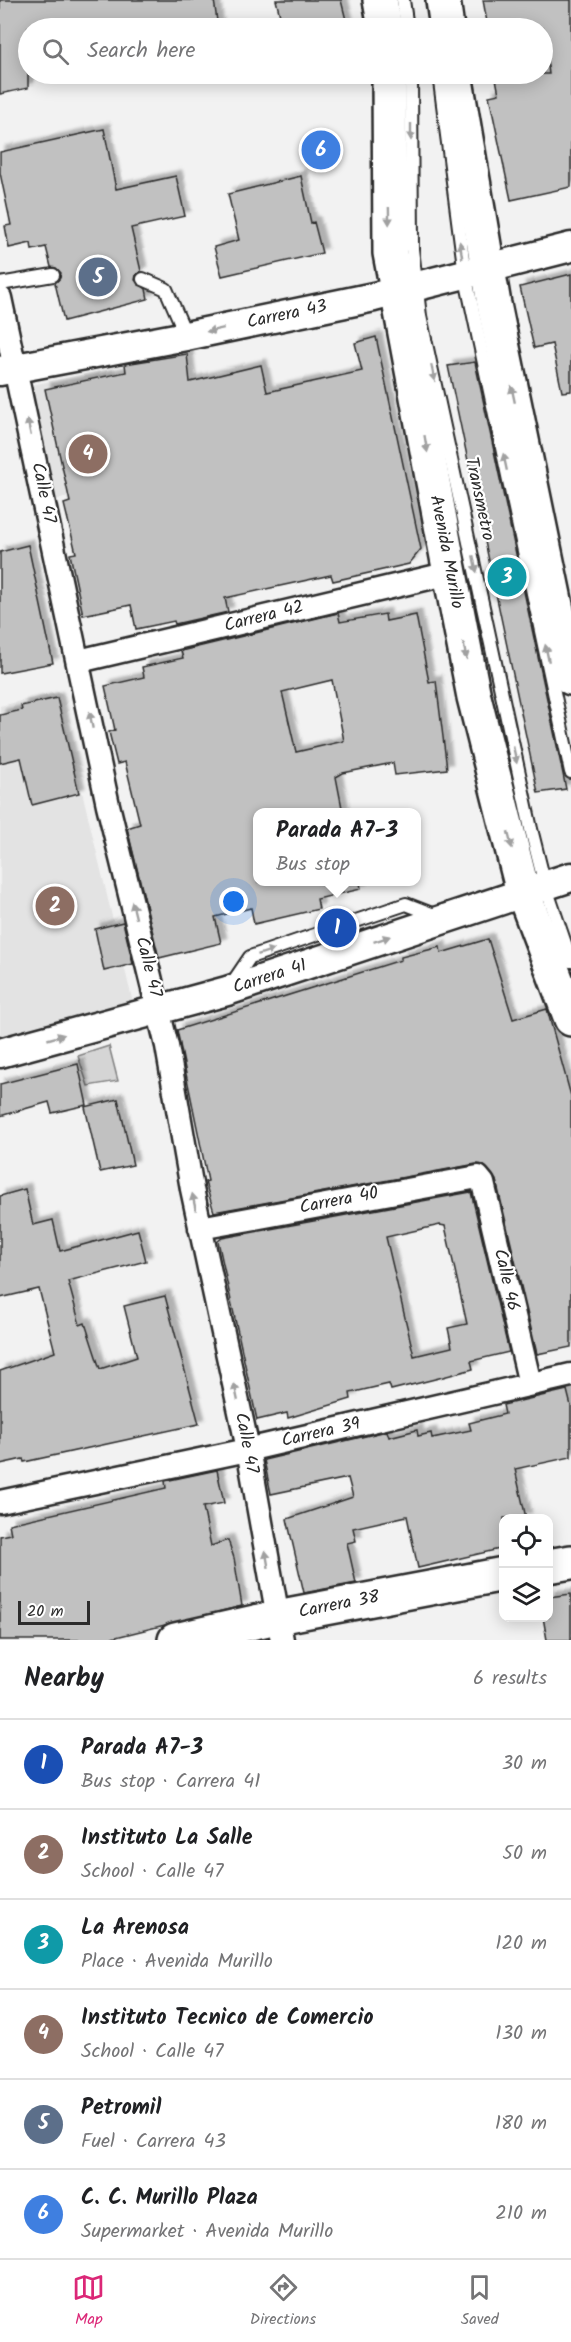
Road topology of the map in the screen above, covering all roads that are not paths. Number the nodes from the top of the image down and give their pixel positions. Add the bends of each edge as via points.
1 (380, 0) edge
2 (403, 0) edge
3 (442, 0) edge
4 (383, 18) edge
5 (406, 18) edge
6 (445, 18) edge
7 (389, 84) edge
8 (411, 84) edge
9 (441, 84) edge
10 (456, 84) edge
11 (571, 247) edge
12 (476, 271) junction
13 (53, 276) dead end
14 (143, 279) dead end
15 (0, 284) edge
16 (406, 289) junction
17 (0, 298) edge
18 (186, 336) junction
19 (8, 369) edge
20 (450, 573) junction
21 (79, 661) junction
22 (571, 678) edge
23 (571, 772) edge
24 (546, 884) edge
25 (571, 960) edge
26 (158, 1008) junction
27 (571, 1019) edge
28 (0, 1053) edge
29 (478, 1177) joint
30 (200, 1228) junction
31 (571, 1375) edge
32 (530, 1384) junction
33 (248, 1449) junction
34 (0, 1502) edge
35 (571, 1562) edge
36 (553, 1565) edge
37 (499, 1575) edge
38 (280, 1628) edge
39 (175, 1640) edge

1 - 4 main road
2 - 5 lane
3 - 6 main road
7 -> 16 main road, Avenida Murillo via 388,216
8 -> 16 lane, Transmetro via 411,214
12 -> 9 lane, Transmetro
10 - 12 main road
11 - 12 street, Carrera 43
12 - 16 street, Carrera 43
22 -> 12 main road
23 -> 12 lane, Transmetro
13 - 15 lane
14 - 18 lane via 166,289
16 -> 18 street, Carrera 43
16 -> 20 main road, Avenida Murillo
16 -> 24 lane, Transmetro
17 - 19 street, Calle 47
18 - 19 street, Carrera 43
21 -> 19 street, Calle 47
20 - 21 street, Carrera 42
20 -> 24 main road, Avenida Murillo via 474,697
26 -> 21 street, Calle 47 via 108,805
24 - 25 lane, Transmetro
26 -> 24 street, Carrera 41 via 227,991
24 - 27 main road, Avenida Murillo
28 -> 26 street, Carrera 41
30 -> 26 street, Calle 47
29 - 30 street, Carrera 40
29 - 32 street, Calle 46 via 483,1183
33 -> 30 street, Calle 47
31 - 32 street, Carrera 39
32 - 33 street, Carrera 39
33 - 34 street, Carrera 39
38 -> 33 street, Calle 47
35 - 36 main road
37 - 38 main road, Carrera 38
38 - 39 main road, Carrera 38

